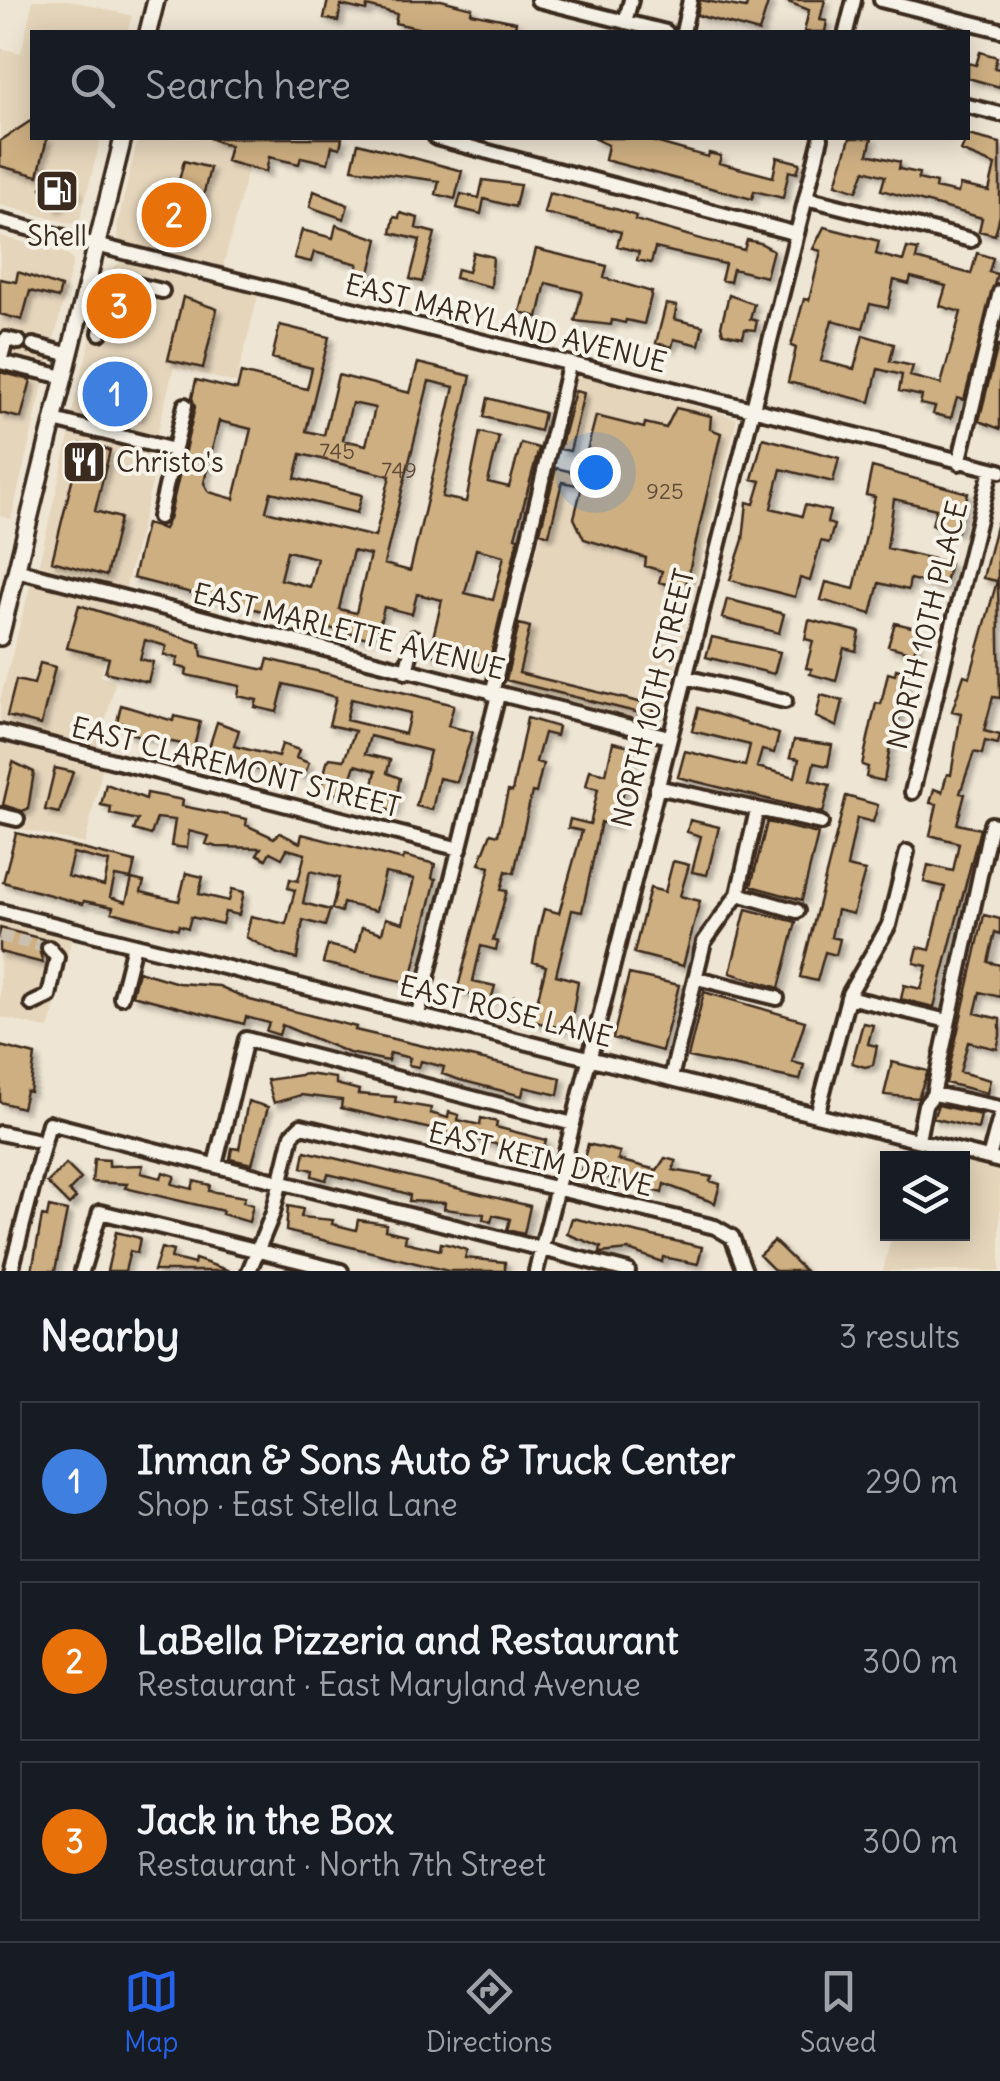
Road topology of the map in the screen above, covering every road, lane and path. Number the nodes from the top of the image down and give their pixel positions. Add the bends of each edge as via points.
1 (156, 0) edge
2 (538, 0) edge
3 (630, 0) edge
4 (690, 0) edge
5 (854, 0) edge
6 (881, 0) edge
7 (625, 22) junction
8 (148, 30) edge
9 (658, 30) edge
10 (682, 30) edge
11 (846, 30) edge
12 (1000, 30) edge
13 (970, 106) edge
14 (1000, 114) edge
15 (123, 140) edge
16 (444, 140) edge
17 (820, 140) edge
18 (806, 198) junction
19 (0, 222) edge
20 (797, 234) junction
21 (971, 240) dead end
22 (96, 247) junction
23 (162, 292) dead end
24 (1000, 292) edge
25 (100, 333) dead end
26 (25, 343) junction
27 (70, 356) junction
28 (568, 364) junction
29 (36, 370) junction
30 (64, 377) junction
31 (185, 405) dead end
32 (752, 410) junction
33 (54, 420) junction
34 (174, 450) junction
35 (959, 463) junction
36 (996, 470) edge
37 (159, 517) dead end
38 (16, 570) junction
39 (0, 636) edge
40 (414, 638) dead end
41 (406, 672) junction
42 (684, 676) junction
43 (495, 694) junction
44 (785, 700) dead end
45 (0, 732) edge
46 (669, 737) junction
47 (656, 787) junction
48 (912, 792) dead end
49 (757, 810) junction
50 (0, 816) edge
51 (17, 820) dead end
52 (820, 823) dead end
53 (1000, 826) edge
54 (460, 849) junction
55 (907, 852) dead end
56 (738, 894) junction
57 (797, 910) dead end
58 (0, 911) edge
59 (134, 944) junction
60 (49, 948) dead end
61 (697, 978) junction
62 (121, 997) dead end
63 (848, 997) junction
64 (777, 998) dead end
65 (32, 1004) dead end
66 (418, 1014) junction
67 (948, 1021) junction
68 (588, 1056) junction
69 (671, 1078) junction
70 (933, 1095) junction
71 (1000, 1108) edge
72 (818, 1116) junction
73 (1000, 1117) edge
74 (573, 1124) junction
75 (0, 1133) edge
76 (34, 1140) dead end
77 (918, 1140) junction
78 (995, 1160) edge
79 (214, 1165) junction
80 (281, 1182) junction
81 (557, 1190) junction
82 (541, 1249) junction
83 (261, 1250) junction
84 (11, 1271) edge
85 (82, 1271) edge
86 (250, 1271) edge
87 (342, 1271) edge
88 (536, 1271) edge
89 (628, 1271) edge
90 (744, 1271) edge

1 - 8 main road
2 - 7 street
3 - 7 street
4 - 10 street
5 - 11 street
6 - 12 street
7 - 9 street
13 - 14 street
15 - 22 main road
16 - 20 street
17 - 18 street, NORTH 10TH STREET
18 - 20 street, NORTH 10TH STREET
18 - 21 street
19 - 22 street, EAST MARYLAND AVENUE
20 - 32 street, NORTH 10TH STREET
22 - 27 main road
22 - 28 street, EAST MARYLAND AVENUE
23 - 25 street via 114,284
24 - 35 street, NORTH 10TH PLACE
26 - 27 street
26 - 29 street
26 - 29 street via 0,362
27 - 30 main road
28 - 32 street, EAST MARYLAND AVENUE
28 - 43 street
29 - 30 street
30 - 33 main road
31 - 34 street
32 - 35 street, EAST MARYLAND AVENUE
32 - 42 street, NORTH 10TH STREET
33 - 34 street
33 - 38 main road
34 - 37 street
35 - 36 street, EAST MARYLAND AVENUE
36 - 48 street, NORTH 10TH PLACE
38 - 39 main road
38 - 41 street, EAST MARLETTE AVENUE
40 - 41 street
41 - 43 street, EAST MARLETTE AVENUE
42 - 44 street
42 - 46 street, NORTH 10TH STREET
43 - 46 street, EAST MARLETTE AVENUE
43 - 54 street
45 - 54 street, EAST CLAREMONT STREET
46 - 47 street, NORTH 10TH STREET
47 - 49 street
47 - 68 street, NORTH 10TH STREET
49 - 52 street
49 - 56 street
50 - 51 street
53 - 67 street via 991,824
54 - 66 street
55 - 63 street via 889,925
56 - 57 street
56 - 61 street via 704,942
58 - 59 street, EAST ROSE LANE via 96,941
59 - 62 street
59 - 66 street, EAST ROSE LANE
60 - 65 street via 56,957 50,996
61 - 64 street
61 - 69 street
63 - 67 street
63 - 72 street
66 - 68 street, EAST ROSE LANE
67 - 70 street
68 - 69 street, EAST ROSE LANE
68 - 74 street, NORTH 10TH STREET
69 - 72 street, EAST ROSE LANE
70 - 71 street
70 - 77 street
72 - 77 street, EAST ROSE LANE
73 - 78 street
74 - 79 street via 246,1039
74 - 81 street, NORTH 10TH STREET
75 - 76 street
77 - 78 street, EAST ROSE LANE
79 - 80 street
79 - 84 street via 49,1123
80 - 81 street, EAST KEIM DRIVE via 300,1126
80 - 82 street
80 - 83 street
81 - 82 street, NORTH 10TH STREET
81 - 90 street, EAST KEIM DRIVE via 726,1231
82 - 88 street, NORTH 10TH STREET
82 - 89 street
83 - 85 street via 100,1212
83 - 86 street
83 - 87 street

